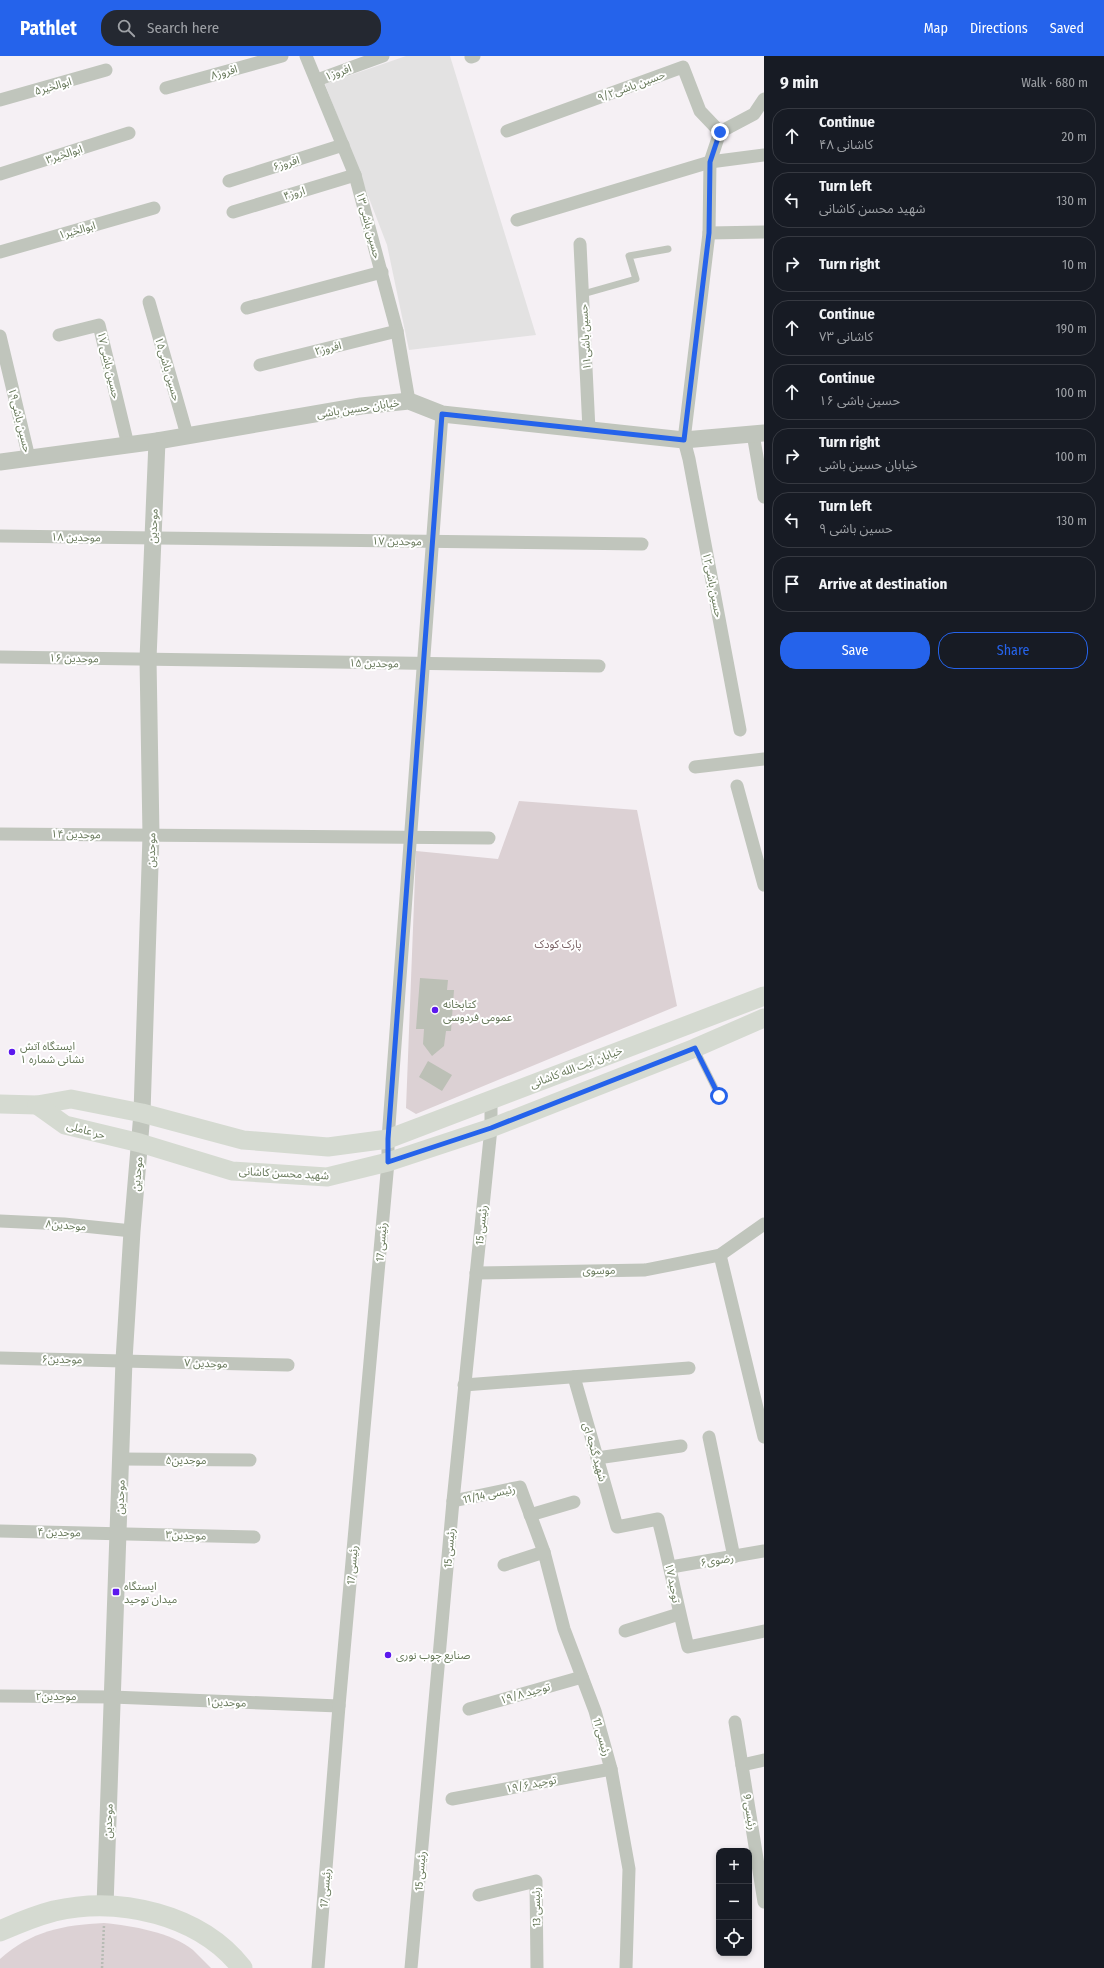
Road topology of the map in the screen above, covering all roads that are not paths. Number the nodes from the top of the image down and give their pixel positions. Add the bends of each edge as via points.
1 (282, 56) edge
2 (306, 56) edge
3 (383, 56) edge
4 (106, 70) dead end
5 (317, 80) junction
6 (166, 88) dead end
7 (764, 99) edge
8 (0, 100) edge
9 (507, 131) dead end
10 (720, 132) junction
11 (129, 133) dead end
12 (344, 145) junction
13 (764, 155) edge
14 (710, 162) junction
15 (0, 174) edge
16 (355, 175) junction
17 (229, 181) dead end
18 (154, 208) dead end
19 (233, 212) dead end
20 (517, 220) dead end
21 (764, 232) edge
22 (709, 233) junction
23 (580, 244) dead end
24 (668, 249) dead end
25 (0, 252) edge
26 (382, 272) junction
27 (583, 294) junction
28 (149, 302) dead end
29 (247, 308) dead end
30 (397, 330) junction
31 (59, 335) dead end
32 (0, 336) edge
33 (260, 365) dead end
34 (409, 401) junction
35 (442, 414) junction
36 (589, 430) junction
37 (759, 433) edge
38 (187, 435) junction
39 (157, 440) junction
40 (684, 440) junction
41 (128, 444) junction
42 (30, 458) junction
43 (0, 462) edge
44 (764, 497) edge
45 (0, 536) edge
46 (152, 538) junction
47 (433, 541) junction
48 (642, 544) dead end
49 (0, 657) edge
50 (148, 659) junction
51 (424, 663) junction
52 (600, 666) dead end
53 (740, 730) dead end
54 (764, 759) edge
55 (695, 767) dead end
56 (737, 786) dead end
57 (0, 834) edge
58 (151, 835) junction
59 (412, 838) junction
60 (489, 838) dead end
61 (764, 885) edge
62 (764, 996) edge
63 (764, 1018) edge
64 (695, 1048) junction
65 (719, 1096) dead end
66 (491, 1099) junction
67 (0, 1104) edge
68 (37, 1105) junction
69 (142, 1113) junction
70 (491, 1128) junction
71 (388, 1139) junction
72 (140, 1143) junction
73 (388, 1162) junction
74 (0, 1221) edge
75 (764, 1224) edge
76 (132, 1231) junction
77 (720, 1255) junction
78 (476, 1273) junction
79 (0, 1358) edge
80 (124, 1360) junction
81 (288, 1365) dead end
82 (689, 1368) dead end
83 (574, 1377) junction
84 (464, 1384) junction
85 (709, 1437) dead end
86 (764, 1437) edge
87 (681, 1446) dead end
88 (597, 1458) junction
89 (121, 1459) junction
90 (250, 1460) dead end
91 (453, 1501) junction
92 (574, 1502) dead end
93 (530, 1515) junction
94 (617, 1528) joint
95 (0, 1531) edge
96 (118, 1533) junction
97 (254, 1537) dead end
98 (544, 1552) junction
99 (764, 1552) edge
100 (734, 1557) junction
101 (504, 1566) dead end
102 (671, 1567) junction
103 (679, 1614) junction
104 (625, 1631) dead end
105 (764, 1631) edge
106 (582, 1677) junction
107 (0, 1696) edge
108 (112, 1697) junction
109 (339, 1706) junction
110 (469, 1709) dead end
111 (735, 1722) dead end
112 (764, 1760) edge
113 (742, 1764) junction
114 (611, 1769) junction
115 (452, 1799) dead end
116 (762, 1870) edge
117 (479, 1895) dead end
118 (764, 1902) edge
119 (105, 1906) junction
120 (0, 1931) edge
121 (242, 1968) edge
122 (318, 1968) edge
123 (411, 1968) edge
124 (537, 1968) edge
125 (626, 1968) edge

1 - 6 street, افروز۸
2 - 5 street, حسین باشی ۱۳
3 - 5 street, افروز۱
4 - 8 street, ابوالخیر۵
5 - 12 street, حسین باشی ۱۳
7 - 10 street via 754,114
9 - 10 street, حسین باشی۹/۲ via 683,67 700,111
10 - 14 street
11 - 15 street, ابوالخیر۳
12 - 16 street, حسین باشی ۱۳
12 - 17 street, افروز۶
13 - 14 street
14 - 20 street
14 - 22 street
16 - 19 street, اروز۴
16 - 26 street, حسین باشی ۱۳
18 - 25 street, ابوالخیر۱
21 - 22 street
22 - 40 street
23 - 27 street, حسین باشی۱۱
24 - 27 lane via 629,256 636,280
26 - 29 street
26 - 30 street, حسین باشی ۱۳
27 - 36 street, حسین باشی۱۱
28 - 38 street, حسین باشی۱۵
30 - 33 street, افروز۲
30 - 34 street, حسین باشی ۱۳
31 - 41 street, حسین باشی ۱۷ via 99,325
32 - 42 street, حسین باشی۱۹
34 - 35 street, خیابان حسین باشی
34 - 38 street, خیابان حسین باشی via 361,406
35 - 36 street, خیابان حسین باشی
35 - 47 street, رئیسی 17
36 - 40 street, خیابان حسین باشی
37 - 40 street, خیابان حسین باشی
37 - 44 street
38 - 39 street, خیابان حسین باشی
39 - 41 street, خیابان حسین باشی
39 - 46 street, موحدین
40 - 53 street, حسین باشی۱۲ via 690,459
41 - 42 street, خیابان حسین باشی
42 - 43 street, خیابان حسین باشی
45 - 46 street, موحدین ۱۸
46 - 47 street, موحدین ۱۷
46 - 50 street, موحدین
47 - 48 street, موحدین ۱۷
47 - 51 street, رئیسی 17
49 - 50 street, موحدین ۱۶
50 - 51 street, موحدین ۱۵
50 - 58 street, موحدین
51 - 52 street, موحدین ۱۵
51 - 59 street, رئیسی 17
54 - 55 street
56 - 61 street
57 - 58 street, موحدین ۱۴
58 - 59 street, موحدین ۱۴
58 - 69 street, موحدین
59 - 60 street, موحدین ۱۴
59 - 71 street, رئیسی 17
62 - 66 main road, خیابان آیت الله کاشانی
63 - 64 main road, شهید محسن کاشانی
64 - 65 lane
64 - 70 main road, شهید محسن کاشانی
66 - 70 street, رئیسی 15
66 - 71 main road, خیابان آیت الله کاشانی
67 - 68 main road
68 - 69 main road via 71,1099
68 - 72 main road, حر عاملی via 65,1125
69 - 71 main road via 243,1140 328,1147
69 - 72 street, موحدین
70 - 73 main road, شهید محسن کاشانی
70 - 78 street, رئیسی 15
71 - 73 street, رئیسی 17
72 - 73 main road, شهید محسن کاشانی via 232,1171 327,1177
72 - 76 street, موحدین
73 - 109 street, رئیسی 17
74 - 76 street, موحدین۸
75 - 77 street
76 - 80 street, موحدین
77 - 78 street, موسوی via 645,1270
77 - 86 street
78 - 84 street, رئیسی 15
79 - 80 street, موحدین۶
80 - 81 street, موحدین ۷
80 - 89 street, موحدین
82 - 83 street
83 - 84 street
83 - 88 street, شهید گنجه ای
84 - 91 street, رئیسی 15
85 - 100 street
87 - 88 street
88 - 94 street, شهید گنجه ای
89 - 90 street, موحدین۵
89 - 96 street, موحدین
91 - 93 street, رئیسی 11/14 via 520,1487
91 - 123 street, رئیسی 15
92 - 93 street
93 - 98 street, رئیسی 11
94 - 102 street, توحید ۱۷ via 658,1519
95 - 96 street, موحدین ۴
96 - 97 street, موحدین۳
96 - 108 street, موحدین
98 - 101 street
98 - 106 street, رئیسی 11 via 564,1629
99 - 100 street, رضوی۶
100 - 102 street, رضوی۶
102 - 103 street, توحید ۱۷
103 - 104 street
103 - 105 street, توحید ۱۷ via 688,1647
106 - 110 street, توحید ۱۹/۸
106 - 114 street, رئیسی 11 via 595,1711
107 - 108 street, موحدین۲
108 - 109 street, موحدین۱
108 - 119 street, موحدین
109 - 122 street, رئیسی 17
111 - 113 street, رئیسی 9
112 - 113 street
113 - 116 street, رئیسی 9
114 - 115 street, توحید ۱۹/۶
114 - 125 street, رئیسی 11 via 629,1869
116 - 118 street, رئیسی 9
117 - 124 street, رئیسی 13 via 536,1881
119 - 120 main road via 55,1911 27,1919
119 - 121 main road via 155,1913 182,1922 212,1938

